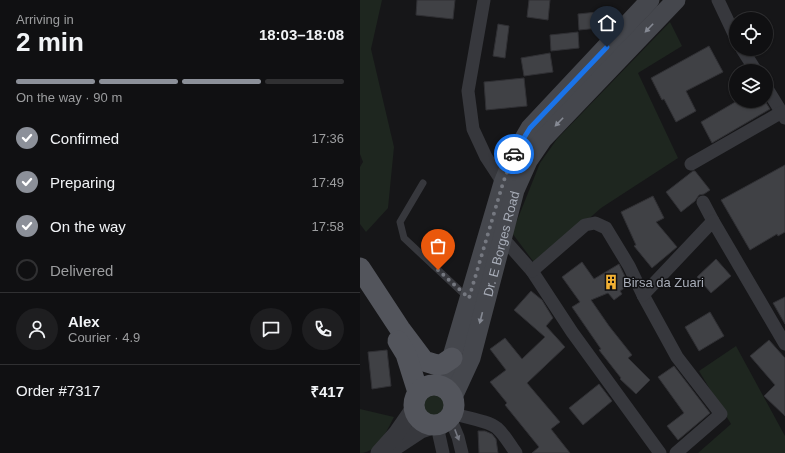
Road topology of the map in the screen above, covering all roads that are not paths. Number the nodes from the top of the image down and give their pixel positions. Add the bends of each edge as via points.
1 (484, 0) edge
2 (650, 0) edge
3 (676, 0) edge
4 (718, 0) edge
5 (729, 23) edge
6 (773, 99) edge
7 (783, 115) edge
8 (691, 164) dead end
9 (423, 183) dead end
10 (509, 186) junction
11 (703, 202) dead end
12 (713, 221) junction
13 (502, 237) junction
14 (360, 268) edge
15 (532, 271) junction
16 (360, 283) edge
17 (643, 295) junction
18 (469, 298) junction
19 (785, 344) edge
20 (452, 358) junction
21 (424, 361) junction
22 (416, 400) junction
23 (446, 411) junction
24 (379, 453) edge
25 (387, 453) edge
26 (444, 453) edge
27 (462, 453) edge
28 (516, 453) edge
29 (660, 453) edge
30 (676, 453) edge

1 - 10 street via 468,91 473,130 486,157
2 - 10 main road, Dr. E Borges Road via 530,128 515,154
3 -> 10 main road, Dr. E Borges Road via 543,138
4 - 5 street
6 - 7 street
7 - 8 street
9 - 18 lane via 400,222 404,238
10 - 13 main road, Dr. E Borges Road
10 - 18 main road, Dr. E Borges Road
11 - 12 street
12 - 17 street
12 - 19 street
13 - 15 street
13 -> 23 main road, Dr. E Borges Road via 471,358
14 - 21 main road
15 - 17 street via 585,225 595,222 606,228
15 - 29 street via 572,332
16 - 22 main road via 406,354
17 - 30 street via 677,357 721,414
18 - 20 main road, Dr. E Borges Road
20 - 21 main road via 437,365
20 - 23 main road, Dr. E Borges Road
21 - 23 main road
22 - 23 main road via 419,419 430,425
22 - 23 main road via 427,386 438,385
22 - 24 street via 396,434
23 - 25 street
23 - 26 street via 439,434
23 -> 27 street
23 - 28 street via 496,427

